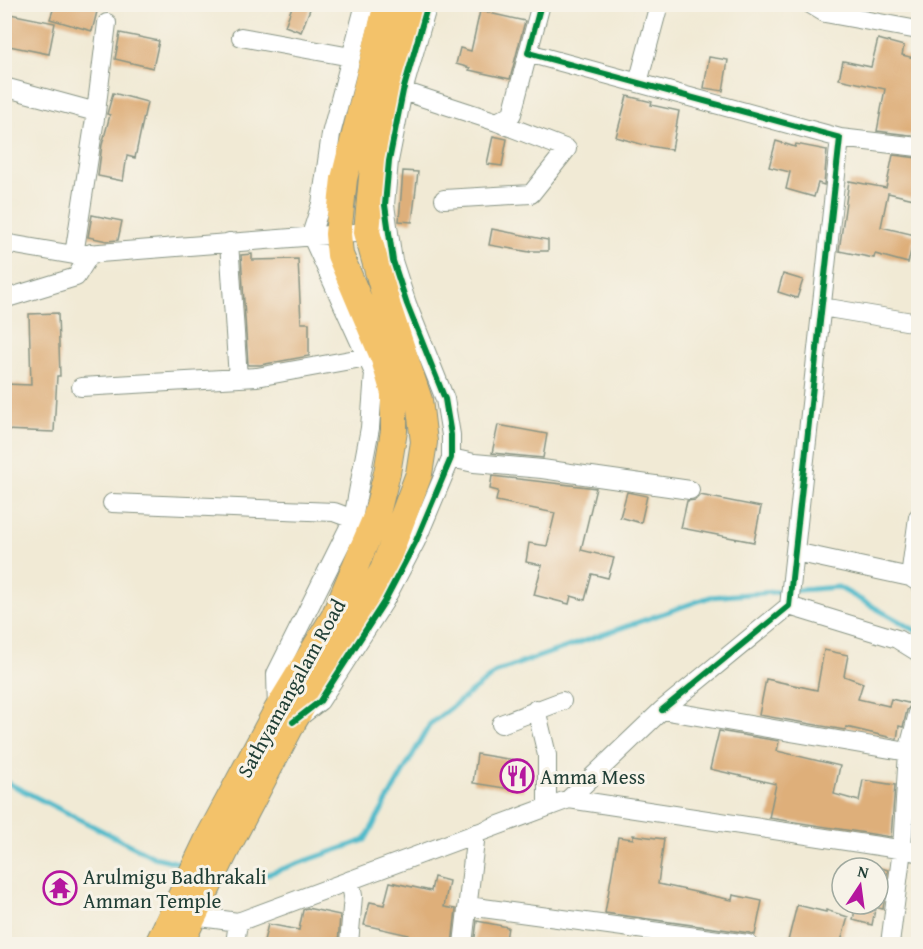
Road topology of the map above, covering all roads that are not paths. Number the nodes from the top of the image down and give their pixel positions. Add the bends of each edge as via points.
1 (365, 4) edge
2 (387, 4) edge
3 (411, 4) edge
4 (428, 4) edge
5 (542, 4) edge
6 (659, 4) edge
7 (810, 4) edge
8 (107, 23) dead end
9 (918, 30) edge
10 (241, 38) dead end
11 (528, 53) junction
12 (351, 57) junction
13 (638, 83) junction
14 (4, 87) edge
15 (403, 91) junction
16 (96, 112) junction
17 (496, 122) junction
18 (840, 138) junction
19 (918, 147) edge
20 (444, 200) dead end
21 (367, 232) junction
22 (338, 234) junction
23 (311, 235) junction
24 (229, 242) junction
25 (4, 243) edge
26 (83, 254) junction
27 (4, 299) edge
28 (822, 308) junction
29 (918, 317) edge
30 (367, 357) junction
31 (238, 378) junction
32 (81, 387) dead end
33 (451, 458) junction
34 (690, 490) dead end
35 (112, 503) dead end
36 (918, 517) edge
37 (353, 519) junction
38 (795, 553) junction
39 (914, 579) edge
40 (789, 605) junction
41 (918, 652) edge
42 (562, 701) dead end
43 (536, 710) junction
44 (662, 710) junction
45 (918, 714) edge
46 (285, 716) junction
47 (501, 724) dead end
48 (908, 752) junction
49 (569, 799) junction
50 (547, 807) junction
51 (476, 833) junction
52 (910, 851) edge
53 (350, 880) junction
54 (189, 901) junction
55 (468, 906) junction
56 (238, 922) junction
57 (158, 945) edge
58 (180, 945) edge
59 (235, 945) edge
60 (349, 945) edge
61 (463, 945) edge
62 (748, 945) edge
63 (890, 945) edge

1 - 12 street
2 - 22 highway, Sathyamangalam Road via 344,179
3 - 21 highway via 375,146
4 - 15 street
5 - 11 street
6 - 13 street
7 - 9 street via 825,14
8 - 16 street
10 - 12 street
11 - 13 street
11 - 17 street via 512,114
12 - 23 street
13 - 18 street
14 - 16 street
15 - 17 street
15 - 33 street via 389,160 385,205 388,235 407,304 445,399
16 - 26 street
17 - 20 street via 567,149 531,194
18 - 19 street
18 - 28 street
21 - 22 street
21 - 46 highway via 419,400 424,442 419,474 383,570
22 - 23 street
22 - 46 highway, Sathyamangalam Road via 340,255 384,359 394,393 394,431 372,528 334,618
23 - 24 street
23 - 30 street
24 - 26 street
24 - 31 street
25 - 26 street
26 - 27 street via 76,278
28 - 29 street
28 - 38 street
30 - 31 street
30 - 37 street via 374,373 370,428
31 - 32 street
33 - 34 street
33 - 46 street via 416,541 384,602 320,701
35 - 37 street via 334,512
36 - 39 street
37 - 46 street via 276,674
38 - 39 street
38 - 40 street
40 - 41 street via 897,639
40 - 44 street
42 - 43 street
43 - 47 street
43 - 50 street via 548,755
44 - 48 street
44 - 49 street
45 - 48 street
46 - 54 highway, Sathyamangalam Road
48 - 52 street
49 - 50 street
49 - 52 street
50 - 51 street
51 - 53 street
51 - 55 street
52 - 63 street
53 - 56 street
53 - 60 street via 353,896
54 - 56 street
54 - 57 highway, Sathyamangalam Road
54 - 58 highway
55 - 61 street
55 - 62 street
56 - 59 street

